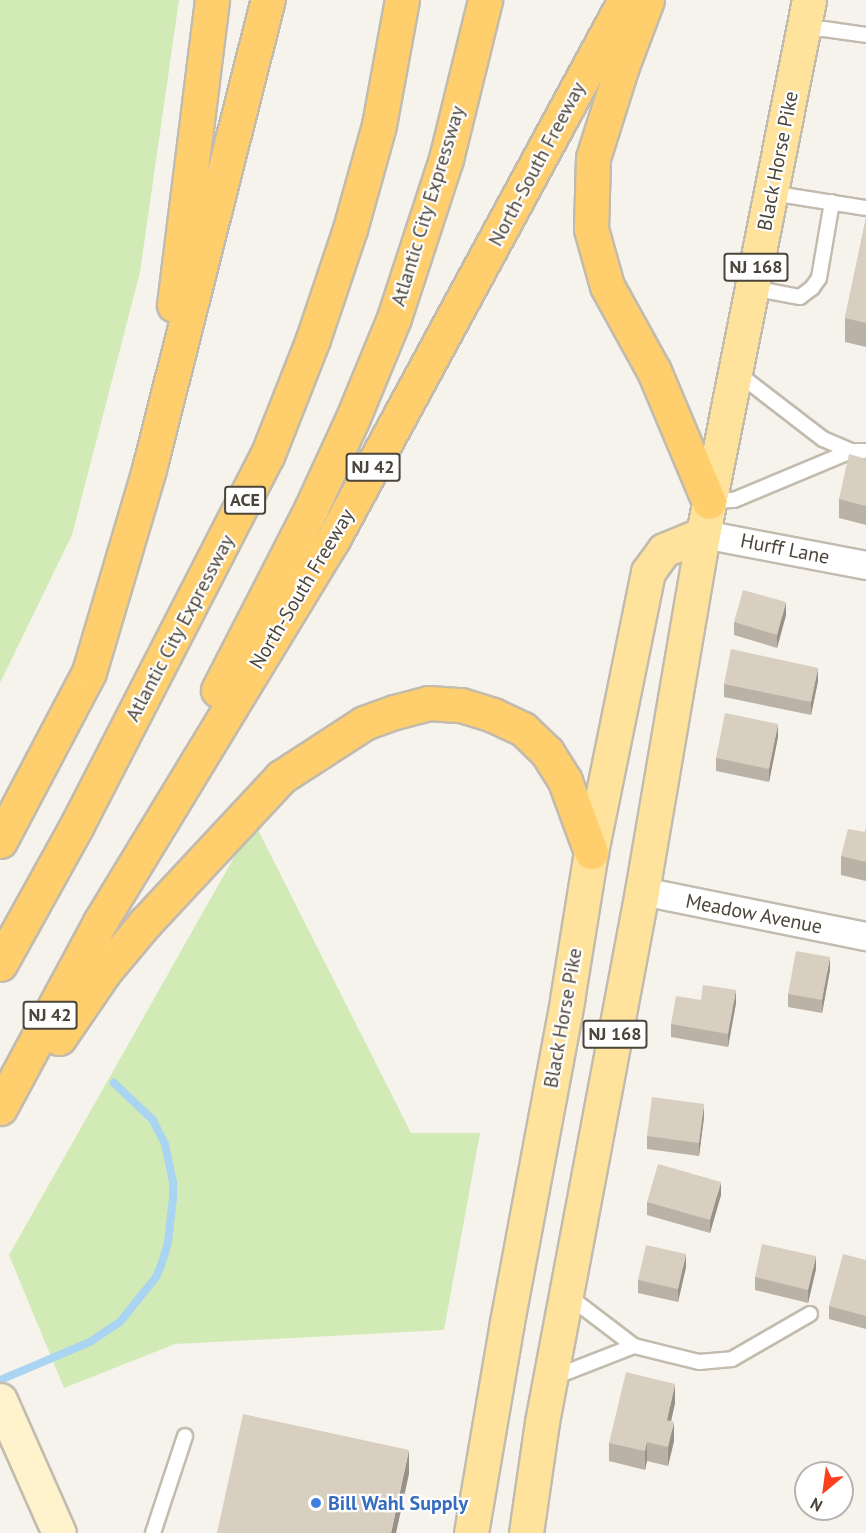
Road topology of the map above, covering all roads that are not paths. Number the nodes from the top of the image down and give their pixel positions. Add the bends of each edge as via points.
1 (212, 0) edge
2 (268, 0) edge
3 (402, 0) edge
4 (485, 0) edge
5 (625, 0) edge
6 (647, 0) edge
7 (807, 15) edge
8 (866, 35) edge
9 (771, 193) junction
10 (832, 202) junction
11 (866, 208) edge
12 (752, 288) junction
13 (736, 372) junction
14 (161, 424) junction
15 (851, 451) junction
16 (866, 451) edge
17 (709, 502) junction
18 (703, 534) junction
19 (866, 565) edge
20 (0, 841) edge
21 (591, 852) junction
22 (642, 891) junction
23 (100, 922) junction
24 (866, 936) edge
25 (0, 964) edge
26 (567, 1000) junction
27 (618, 1013) junction
28 (0, 1108) edge
29 (0, 1127) edge
30 (566, 1293) junction
31 (810, 1314) dead end
32 (634, 1346) junction
33 (550, 1379) junction
34 (0, 1400) edge
35 (491, 1413) junction
36 (542, 1422) junction
37 (185, 1436) dead end
38 (59, 1533) edge
39 (153, 1533) edge
40 (471, 1533) edge
41 (526, 1533) edge

1 - 14 highway
2 - 14 highway
3 - 25 highway, Atlantic City Expressway / ACE via 379,125 350,229 313,339 267,456 77,825
4 - 23 highway, Atlantic City Expressway via 424,231 352,420 311,509
5 - 23 highway, North-South Freeway / NJ 42 via 332,541
6 - 17 highway via 593,158 591,229 607,286 654,371
7 - 8 lane via 824,29
7 - 9 main road, Black Horse Pike / NJ 168
9 - 10 lane
9 - 12 main road, Black Horse Pike / NJ 168
10 - 11 lane
10 - 12 lane via 819,278 812,288 800,297
12 - 13 main road, Black Horse Pike / NJ 168
13 - 15 lane via 823,439
13 - 17 main road, Black Horse Pike / NJ 168
14 - 20 highway via 88,672
15 - 16 lane
15 - 17 lane via 734,500
17 - 18 main road, Black Horse Pike / NJ 168
18 - 19 street, Hurff Lane
18 - 21 main road, Black Horse Pike / NJ 168 via 664,550 648,572
18 - 22 main road, Black Horse Pike / NJ 168
21 - 26 main road, Black Horse Pike / NJ 168
21 - 29 highway via 565,781 547,752 523,729 461,705 429,704 364,723 281,777 190,873 104,972
22 - 24 street, Meadow Avenue
22 - 27 main road, Black Horse Pike / NJ 168
23 - 28 highway, North-South Freeway / NJ 42
26 - 27 main road
26 - 35 main road, Black Horse Pike / NJ 168
27 - 30 main road, Black Horse Pike / NJ 168
30 - 32 lane
30 - 33 main road, Black Horse Pike / NJ 168
31 - 32 lane via 732,1359 699,1362
32 - 33 lane
33 - 36 main road, Black Horse Pike / NJ 168
34 - 38 main road
35 - 36 main road
35 - 40 main road, Black Horse Pike / NJ 168
36 - 41 main road, Black Horse Pike / NJ 168
37 - 39 lane

